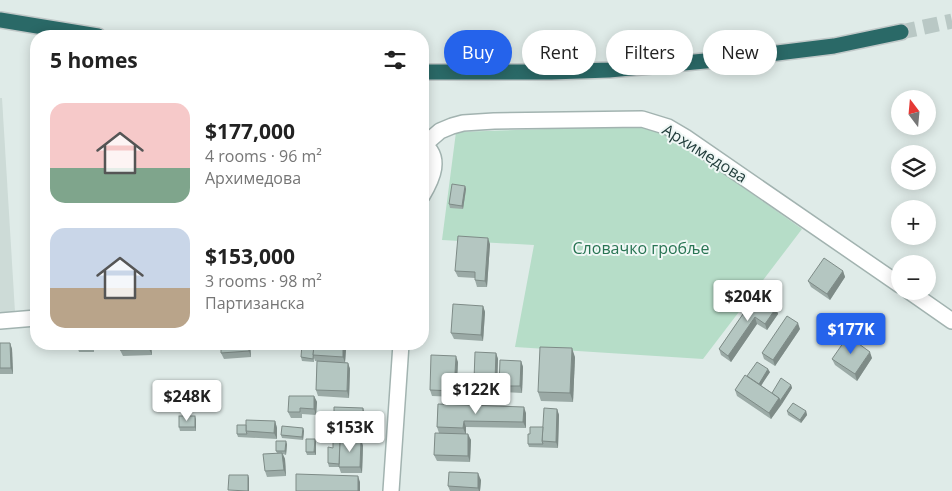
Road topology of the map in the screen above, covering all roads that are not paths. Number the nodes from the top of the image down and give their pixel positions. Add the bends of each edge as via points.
1 (0, 20) edge
2 (61, 30) edge
3 (901, 32) tunnel mouth
4 (429, 72) edge
5 (429, 140) edge
6 (429, 150) edge
7 (429, 182) edge
8 (891, 279) edge
9 (922, 300) edge
10 (30, 318) edge
11 (0, 321) edge
12 (952, 321) edge
13 (401, 350) edge
14 (392, 491) edge

1 - 2 highway
3 - 4 highway via 814,48 609,70
5 - 8 street, Архимедова via 440,131 463,123 628,118 655,122 685,137
6 - 7 street via 434,172
9 - 12 street
10 - 11 street
13 - 14 street

